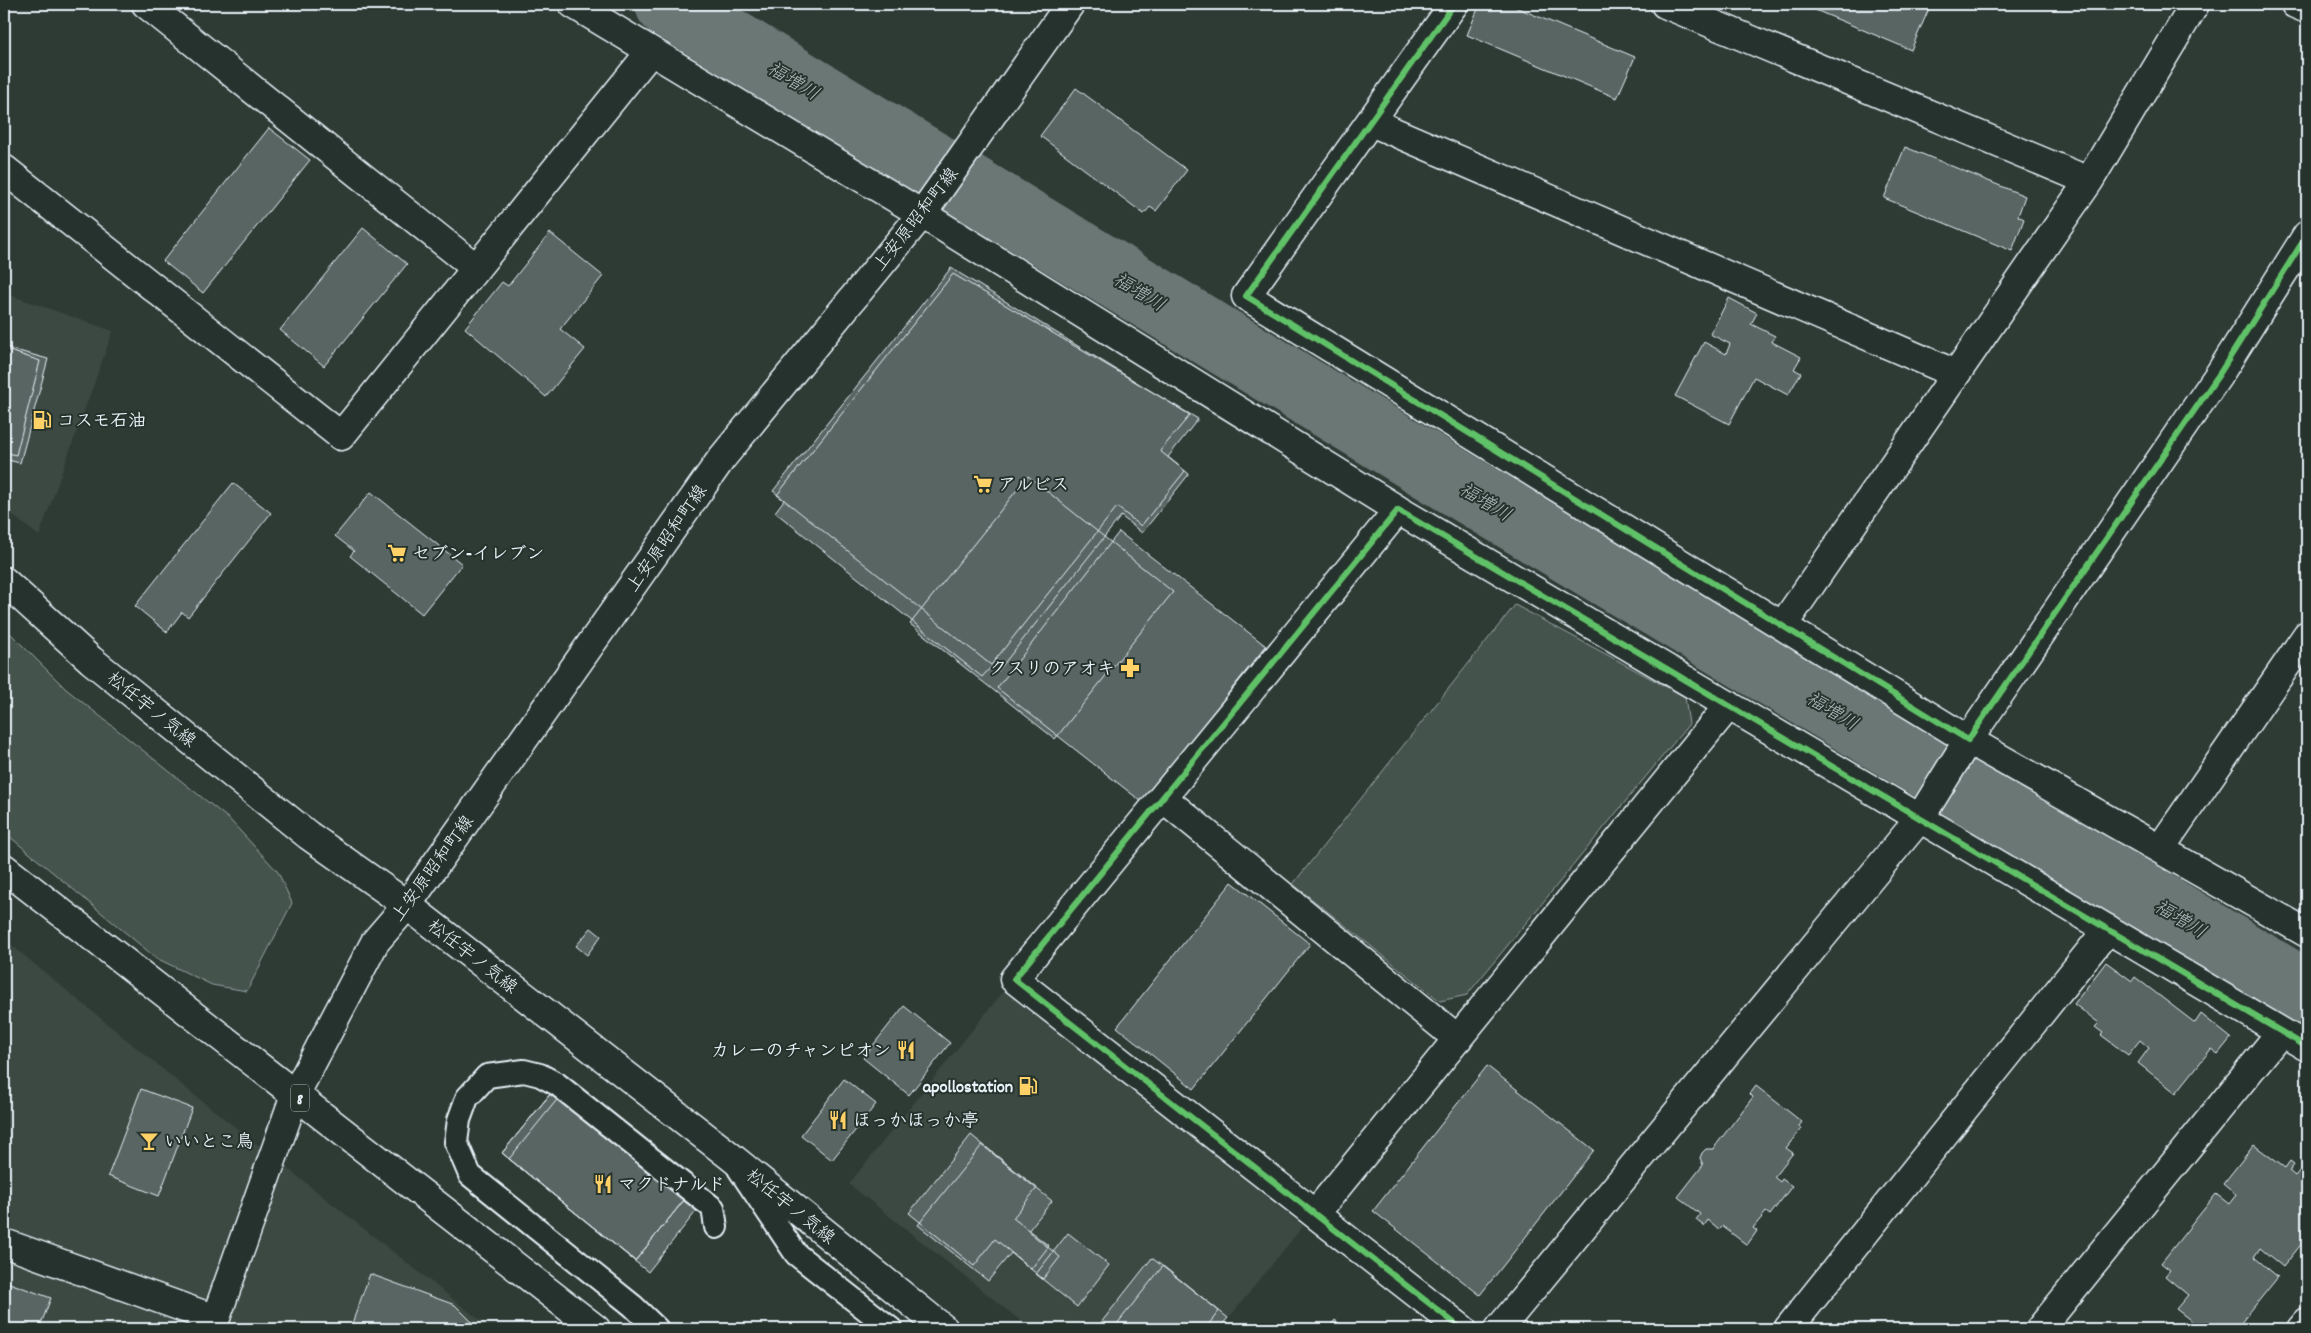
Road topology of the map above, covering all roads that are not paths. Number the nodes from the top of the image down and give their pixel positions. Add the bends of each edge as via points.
1 (146, 4) edge
2 (573, 4) edge
3 (1070, 4) edge
4 (1454, 4) edge
5 (1665, 4) edge
6 (2195, 4) edge
7 (2294, 4) edge
8 (2307, 9) edge
9 (651, 51) junction
10 (1371, 122) junction
11 (4, 169) edge
12 (2089, 181) junction
13 (927, 208) junction
14 (2307, 235) edge
15 (476, 268) junction
16 (1956, 374) junction
17 (1398, 510) junction
18 (4, 581) edge
19 (1783, 625) junction
20 (2307, 635) edge
21 (1729, 704) junction
22 (1965, 745) junction
23 (1164, 798) junction
24 (1924, 811) junction
25 (2160, 849) junction
26 (4, 868) edge
27 (407, 905) junction
28 (2108, 929) junction
29 (2307, 933) edge
30 (2281, 1032) junction
31 (1458, 1039) junction
32 (2307, 1048) edge
33 (295, 1094) junction
34 (730, 1156) junction
35 (1315, 1214) junction
36 (716, 1227) dead end
37 (4, 1243) edge
38 (2307, 1322) edge
39 (214, 1324) edge
40 (596, 1329) edge
41 (657, 1329) edge
42 (891, 1329) edge
43 (944, 1329) edge
44 (1462, 1329) edge
45 (1499, 1329) edge
46 (1788, 1329) edge
47 (2040, 1329) edge
48 (2301, 1329) edge

1 - 15 street
2 - 9 street
3 - 13 street, 上安原昭和町線
4 - 10 street
5 - 12 street
6 - 12 street
7 - 8 street
9 - 13 street
9 - 15 street
10 - 16 street
10 - 19 street via 1246,296
11 - 15 street via 341,436
12 - 16 street
13 - 17 street
13 - 27 street, 上安原昭和町線 via 722,458
14 - 22 street via 2220,372
16 - 19 street
17 - 21 street
17 - 23 street
18 - 27 street, 松任宇ノ気線 via 91,660 308,835
19 - 22 street
20 - 25 street
21 - 24 street
21 - 31 street
22 - 24 street
22 - 25 street
23 - 31 street
23 - 35 street via 1014,979
24 - 28 street
24 - 45 street
25 - 29 street
26 - 33 street, 8
27 - 33 street, 上安原昭和町線 via 375,942
27 - 34 street, 松任宇ノ気線
28 - 30 street
28 - 46 street
30 - 32 street
30 - 47 street
31 - 35 street
33 - 39 street, 上安原昭和町線
33 - 40 street, 8
34 - 42 lane via 796,1254
34 - 43 street, 松任宇ノ気線
35 - 44 street
36 - 41 lane via 712,1208 557,1084 540,1074 524,1071 487,1076 467,1098 456,1142 470,1175
37 - 39 street
38 - 48 street

